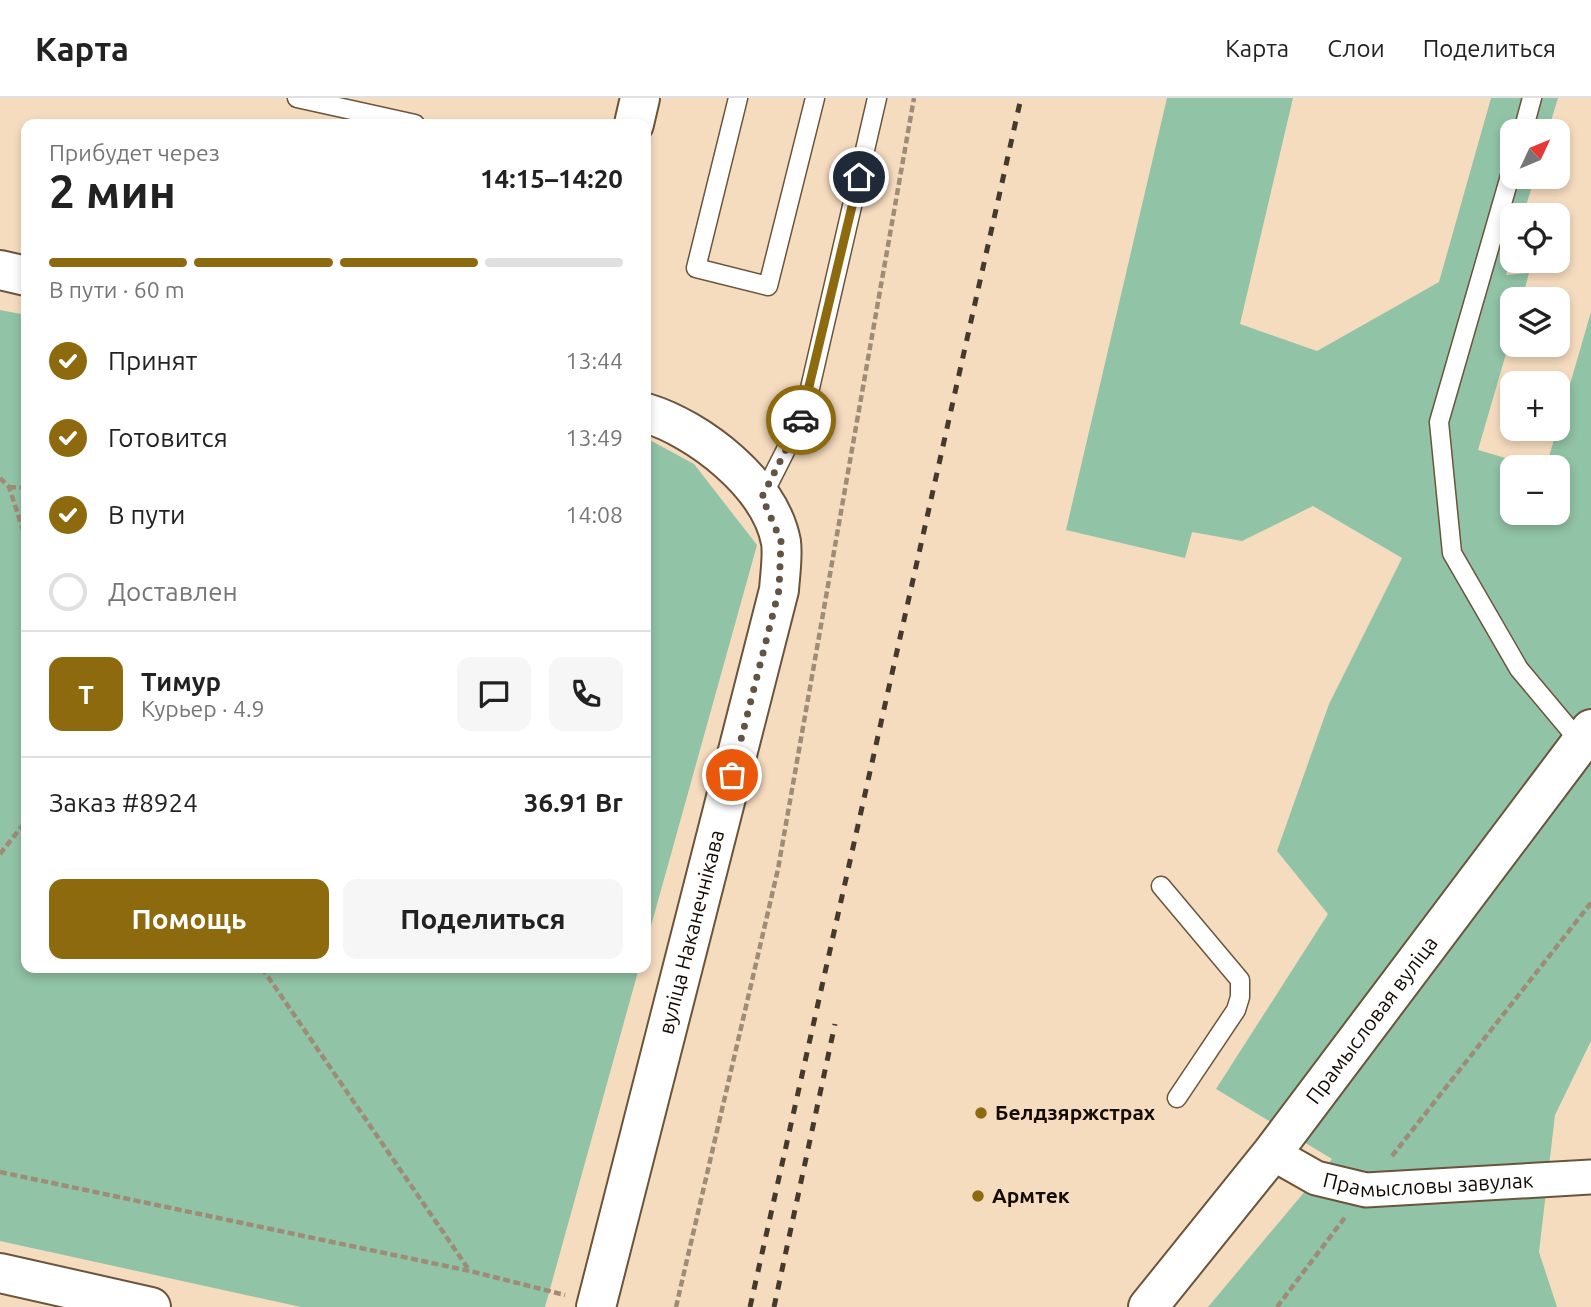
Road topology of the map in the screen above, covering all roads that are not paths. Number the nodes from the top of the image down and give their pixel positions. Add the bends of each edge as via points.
1 (297, 98) edge
2 (640, 98) edge
3 (738, 98) edge
4 (815, 98) edge
5 (877, 98) edge
6 (1532, 98) edge
7 (392, 119) edge
8 (635, 119) edge
9 (1526, 119) edge
10 (1506, 189) edge
11 (0, 270) edge
12 (21, 275) edge
13 (651, 415) edge
14 (762, 497) junction
15 (1586, 736) edge
16 (1161, 886) dead end
17 (1177, 1098) dead end
18 (1272, 1153) junction
19 (1591, 1178) edge
20 (0, 1273) edge
21 (97, 1301) edge
22 (596, 1305) edge
23 (151, 1307) edge
24 (1148, 1307) edge

1 - 7 lane
2 - 8 main road
3 - 4 lane via 696,268 768,286
5 - 14 lane via 804,414
6 - 9 lane
10 - 15 lane via 1439,422 1452,553 1519,669
11 - 12 main road
13 - 14 main road, вуліца Наканечнікава via 713,446
14 - 22 main road, вуліца Наканечнікава via 781,541 779,590
15 - 18 main road, Прамысловая вуліца
16 - 17 lane via 1240,980 1236,1010
18 - 19 street, Прамысловы завулак via 1316,1178 1366,1190
18 - 24 main road, Прамысловая вуліца
20 - 21 main road
21 - 23 main road

